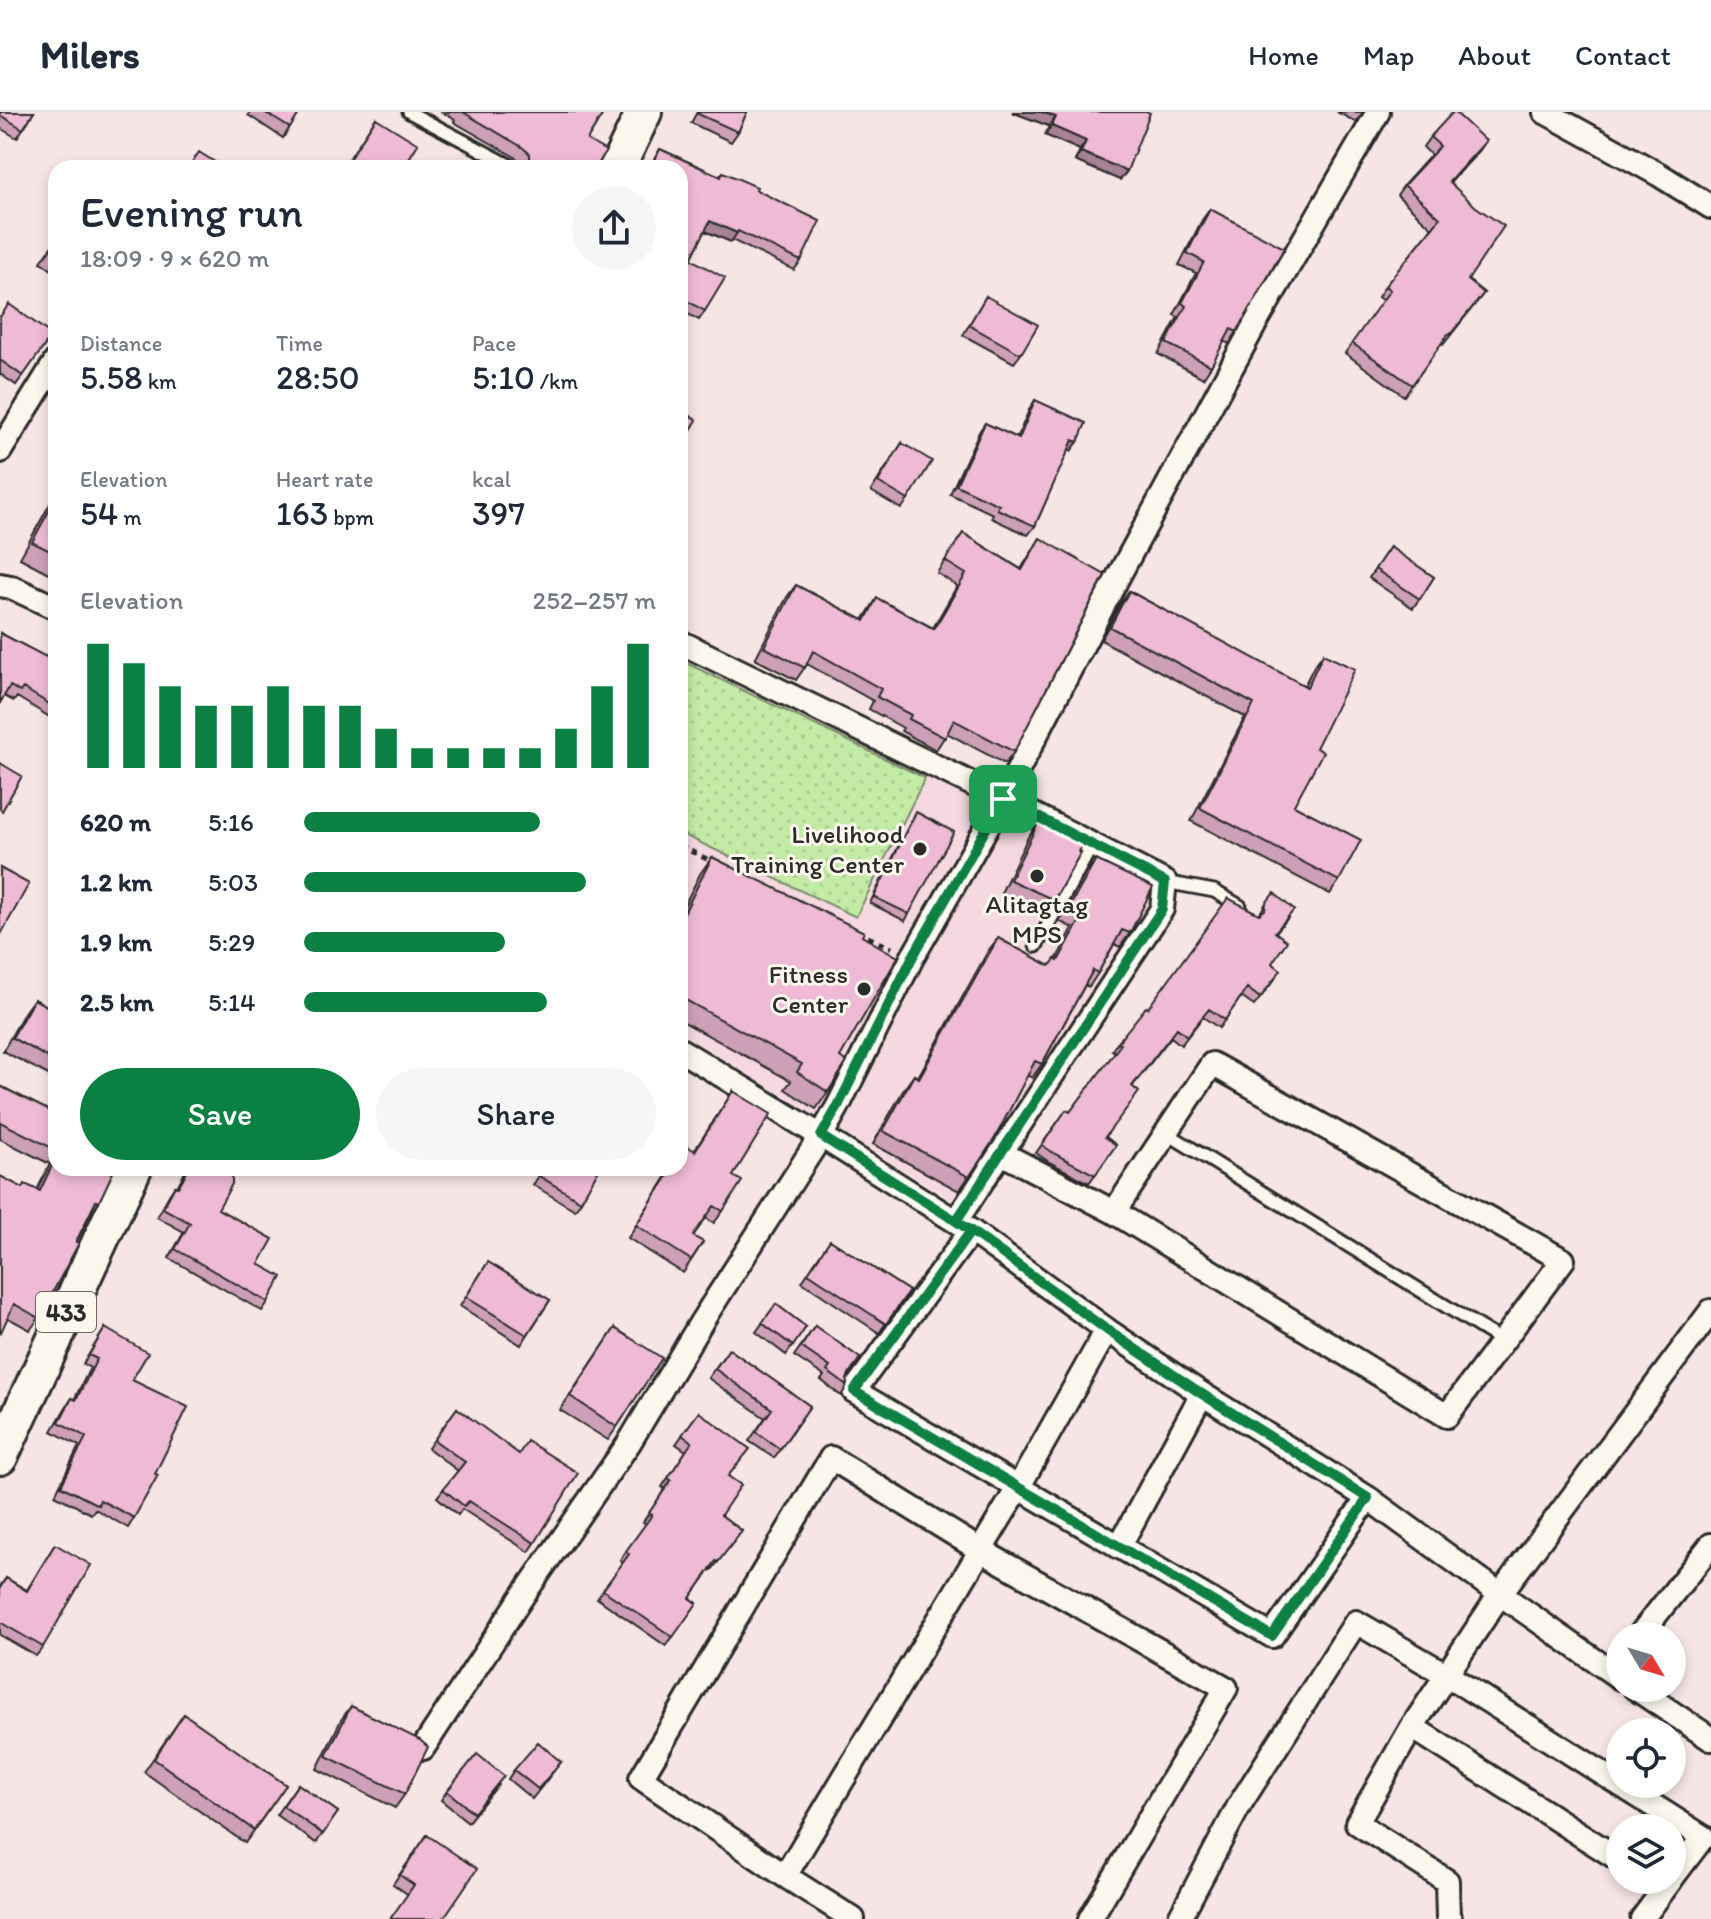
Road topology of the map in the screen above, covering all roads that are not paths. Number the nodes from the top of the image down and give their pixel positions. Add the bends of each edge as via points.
1 (409, 112) edge
2 (1378, 112) edge
3 (1545, 112) edge
4 (640, 114) edge
5 (500, 160) edge
6 (620, 160) edge
7 (1711, 207) edge
8 (48, 374) edge
9 (0, 451) edge
10 (0, 585) edge
11 (48, 604) edge
12 (688, 646) edge
13 (1003, 799) junction
14 (1092, 846) junction
15 (1165, 882) junction
16 (1252, 914) edge
17 (1036, 946) dead end
18 (688, 1055) edge
19 (1165, 1132) junction
20 (821, 1136) junction
21 (1001, 1153) junction
22 (130, 1176) edge
23 (1114, 1212) junction
24 (964, 1226) junction
25 (1711, 1311) edge
26 (1107, 1330) junction
27 (1502, 1341) junction
28 (1202, 1394) junction
29 (0, 1457) edge
30 (1018, 1488) junction
31 (1368, 1498) junction
32 (1711, 1545) edge
33 (1119, 1547) junction
34 (980, 1550) junction
35 (1500, 1594) junction
36 (1650, 1622) edge
37 (1606, 1663) edge
38 (1447, 1675) junction
39 (1656, 1702) edge
40 (1412, 1727) junction
41 (1711, 1739) edge
42 (423, 1748) edge
43 (1667, 1814) edge
44 (1686, 1826) edge
45 (1606, 1851) edge
46 (1686, 1857) edge
47 (785, 1876) junction
48 (1657, 1894) edge
49 (853, 1919) edge
50 (1090, 1919) edge
51 (1179, 1919) edge
52 (1450, 1919) edge
53 (1642, 1919) edge

1 - 5 lane
2 - 13 street via 1255,324
3 - 7 street
4 - 6 main road
8 - 9 street
10 - 11 street
12 - 13 street
13 - 14 street
13 - 20 street via 912,958
14 - 15 street
14 - 17 lane
15 - 16 lane via 1214,891
15 - 21 street via 1162,909
18 - 20 street
19 - 23 street
19 - 27 lane
19 - 27 street via 1212,1064 1563,1260
20 - 24 street
20 - 42 street via 629,1443
21 - 23 street
21 - 24 street
22 - 29 main road, 433
23 - 27 street via 1447,1416
24 - 26 street
24 - 30 street via 854,1391
25 - 35 street
26 - 28 street
26 - 30 street
28 - 31 street
28 - 33 street
30 - 33 street
30 - 34 street
31 - 33 street via 1272,1636
31 - 35 street
32 - 36 street
34 - 47 street
34 - 47 street via 831,1458 823,1471 641,1778
34 - 50 street via 1226,1688
35 - 37 street
35 - 38 street
38 - 40 street
38 - 43 street
38 - 51 street via 1356,1622 1240,1804
39 - 41 street
40 - 45 street
40 - 52 street via 1357,1823 1447,1881
44 - 46 street via 1703,1837
47 - 49 street
48 - 53 street

